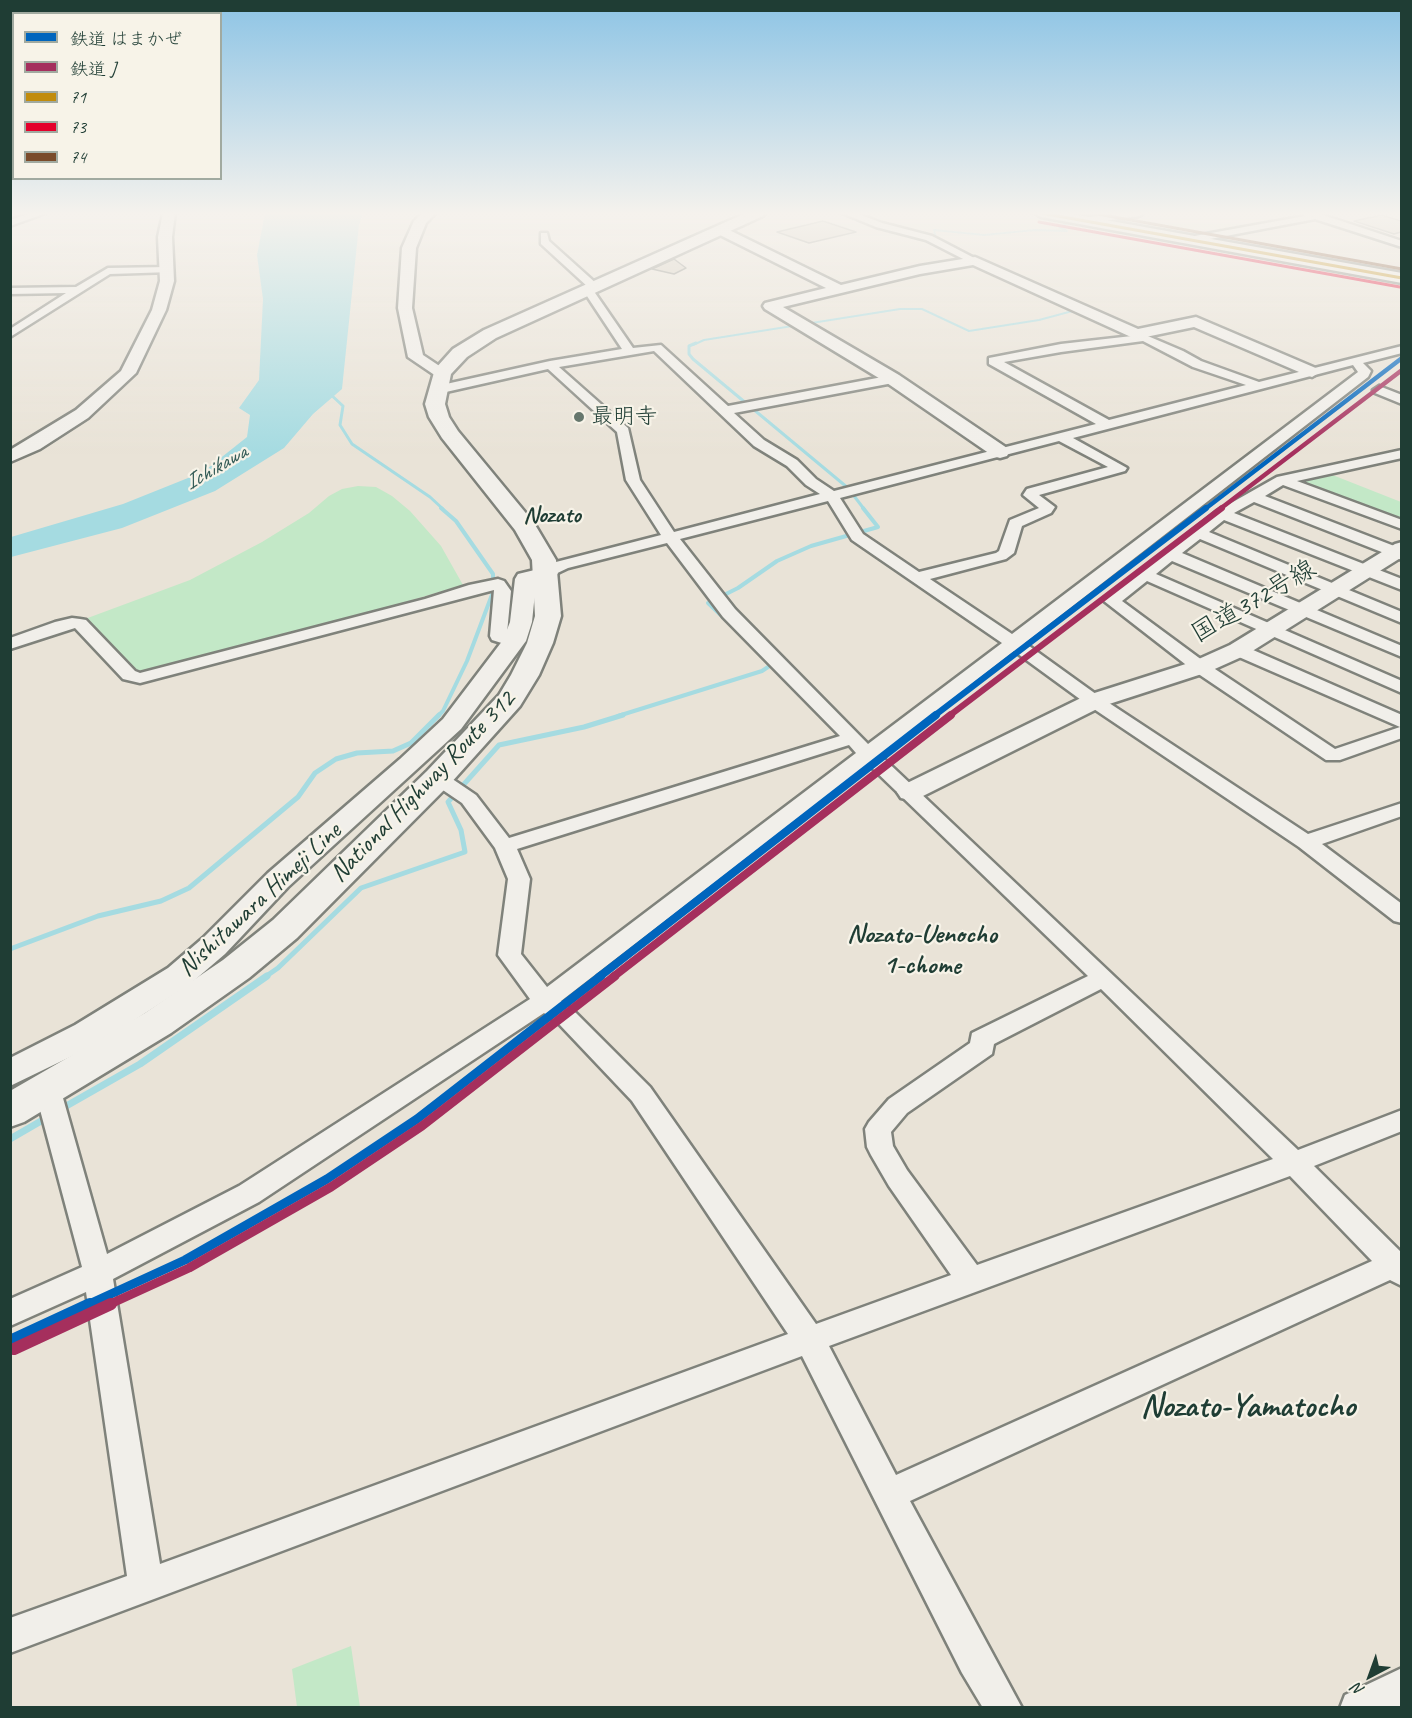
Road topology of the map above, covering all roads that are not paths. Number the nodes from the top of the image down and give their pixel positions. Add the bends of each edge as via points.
1 (73, 293) edge
2 (164, 293) edge
3 (406, 293) edge
4 (580, 293) edge
5 (594, 293) edge
6 (827, 293) edge
7 (1047, 293) edge
8 (10, 334) edge
9 (1140, 335) junction
10 (1401, 349) edge
11 (629, 351) junction
12 (1356, 362) junction
13 (550, 365) junction
14 (1312, 372) junction
15 (893, 379) junction
16 (440, 382) junction
17 (1259, 386) junction
18 (1379, 390) dead end
19 (1401, 400) edge
20 (724, 411) junction
21 (1108, 425) junction
22 (1061, 437) junction
23 (1000, 452) junction
24 (1401, 454) edge
25 (10, 456) edge
26 (1374, 461) junction
27 (1392, 469) dead end
28 (1282, 480) junction
29 (832, 496) junction
30 (1253, 496) junction
31 (1222, 514) junction
32 (1401, 525) edge
33 (1198, 533) junction
34 (671, 538) junction
35 (1399, 552) edge
36 (1172, 555) junction
37 (1363, 570) junction
38 (547, 573) junction
39 (1146, 575) junction
40 (915, 578) junction
41 (1401, 585) edge
42 (1334, 590) junction
43 (1302, 609) junction
44 (1401, 618) edge
45 (1272, 630) junction
46 (514, 642) junction
47 (1010, 643) junction
48 (10, 644) edge
49 (1238, 650) junction
50 (1401, 652) edge
51 (1200, 666) junction
52 (1401, 687) edge
53 (1094, 701) junction
54 (1401, 722) edge
55 (1401, 732) edge
56 (852, 738) junction
57 (868, 754) junction
58 (438, 778) junction
59 (910, 792) junction
60 (1401, 809) edge
61 (1306, 842) junction
62 (505, 846) junction
63 (1401, 916) edge
64 (1104, 978) junction
65 (545, 1001) junction
66 (10, 1073) edge
67 (48, 1090) junction
68 (10, 1111) edge
69 (1401, 1120) edge
70 (1294, 1163) junction
71 (1398, 1269) edge
72 (98, 1273) junction
73 (971, 1280) junction
74 (10, 1313) edge
75 (810, 1341) junction
76 (890, 1494) junction
77 (146, 1586) junction
78 (10, 1636) edge
79 (1401, 1686) edge
80 (1004, 1707) edge
81 (1358, 1707) edge

1 - 8 street
2 - 25 street via 128,373 82,414
3 - 16 street via 405,308 417,357
4 - 16 highway via 490,334 460,353
5 - 11 street
6 - 15 street via 770,306
7 - 9 street
9 - 14 street via 1196,322
9 - 17 street via 1197,364
9 - 21 street via 993,361
10 - 12 street
11 - 13 street
11 - 20 street via 657,348
12 - 14 street
12 - 47 street via 1364,374
13 - 16 street
13 - 34 street via 623,431 630,472
14 - 17 street
15 - 20 street
15 - 23 street
16 - 38 highway, National Highway Route 312 via 435,404 439,417 526,528
17 - 21 street
18 - 19 street
20 - 29 street via 759,443 792,463
21 - 22 street
22 - 23 street
22 - 40 street via 1120,468 1032,492 1030,495 1048,507 1015,523 1006,553 1001,556
23 - 29 street
24 - 26 street
26 - 27 street
26 - 28 street
28 - 30 street
28 - 32 street
29 - 34 street
29 - 40 street via 857,537
30 - 31 street
30 - 35 street
31 - 33 street
31 - 37 street
33 - 36 street
33 - 42 street
34 - 38 street via 562,565
34 - 56 street via 729,613
35 - 37 street, 国道372号線
36 - 39 street
36 - 43 street
37 - 41 street
37 - 42 street, 国道372号線
38 - 46 street, Nishitawara Himeji Line via 526,579 521,622
38 - 58 highway, National Highway Route 312 via 548,616 525,675 510,700
39 - 45 street
39 - 51 street via 1112,601
40 - 47 street
42 - 43 street, 国道372号線
42 - 44 street
43 - 45 street, 国道372号線
43 - 50 street
45 - 49 street, 国道372号線
45 - 52 street
46 - 48 street via 498,636 503,591 498,584 140,678 129,675 80,624 61,626
46 - 66 street, Nishitawara Himeji Line via 452,724 278,880 179,976 96,1028
47 - 53 street
47 - 57 street
49 - 51 street, 国道372号線
49 - 54 street
51 - 53 street, 国道372号線
51 - 55 street via 1333,756
53 - 59 street, 国道372号線
53 - 61 street
56 - 57 street
56 - 62 street
57 - 59 street
57 - 65 street
58 - 62 street via 469,799
58 - 67 highway, National Highway Route 312 via 285,929 236,969 158,1023
59 - 64 street
60 - 61 street
61 - 63 street
62 - 65 street via 519,879 509,955
64 - 70 street
64 - 73 street via 981,1040 984,1047 898,1106 878,1130 880,1147 898,1178
65 - 72 street via 249,1194
65 - 75 street via 568,1019 641,1094
67 - 68 highway, National Highway Route 312
67 - 72 street
69 - 70 street
70 - 71 street
70 - 73 street
71 - 76 street
72 - 74 street
72 - 77 street
73 - 75 street
75 - 76 street
75 - 77 street
76 - 80 street via 975,1660
77 - 78 street
79 - 81 street

